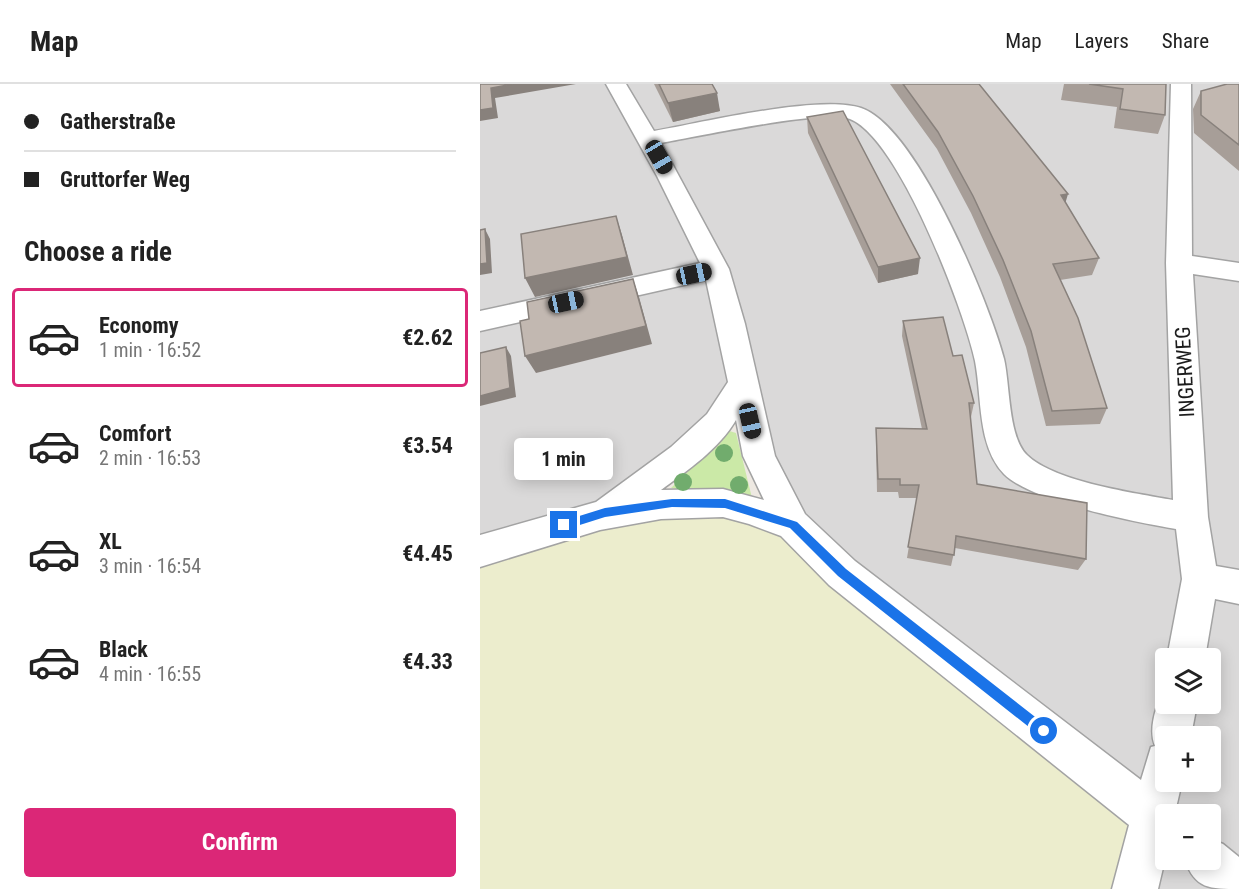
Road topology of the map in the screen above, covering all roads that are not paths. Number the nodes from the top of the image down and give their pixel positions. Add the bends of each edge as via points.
1 (616, 84) edge
2 (1181, 84) edge
3 (648, 139) junction
4 (1179, 263) junction
5 (716, 269) junction
6 (1239, 272) edge
7 (480, 321) edge
8 (742, 385) junction
9 (605, 513) junction
10 (1191, 517) junction
11 (793, 525) junction
12 (480, 551) edge
13 (1200, 579) junction
14 (1239, 587) edge
15 (1188, 648) edge
16 (1155, 818) edge
17 (1155, 835) edge
18 (1220, 870) edge
19 (1239, 885) edge
20 (1135, 889) edge

1 - 3 street
2 - 4 street, INGERWEG
3 - 5 street
3 - 10 street via 826,111 857,114 877,124 904,162 950,253 988,358 1004,443 1015,464 1054,486
4 - 6 street
4 - 10 street, INGERWEG
5 - 7 street
5 - 8 street
8 - 9 street via 718,423 682,456
8 - 11 street via 759,456
9 - 11 street via 672,503 725,503
9 - 12 street
10 - 13 street, INGERWEG
11 - 16 street via 842,573
13 - 14 street
13 - 15 street, INGERWEG
17 - 20 street
18 - 19 street

